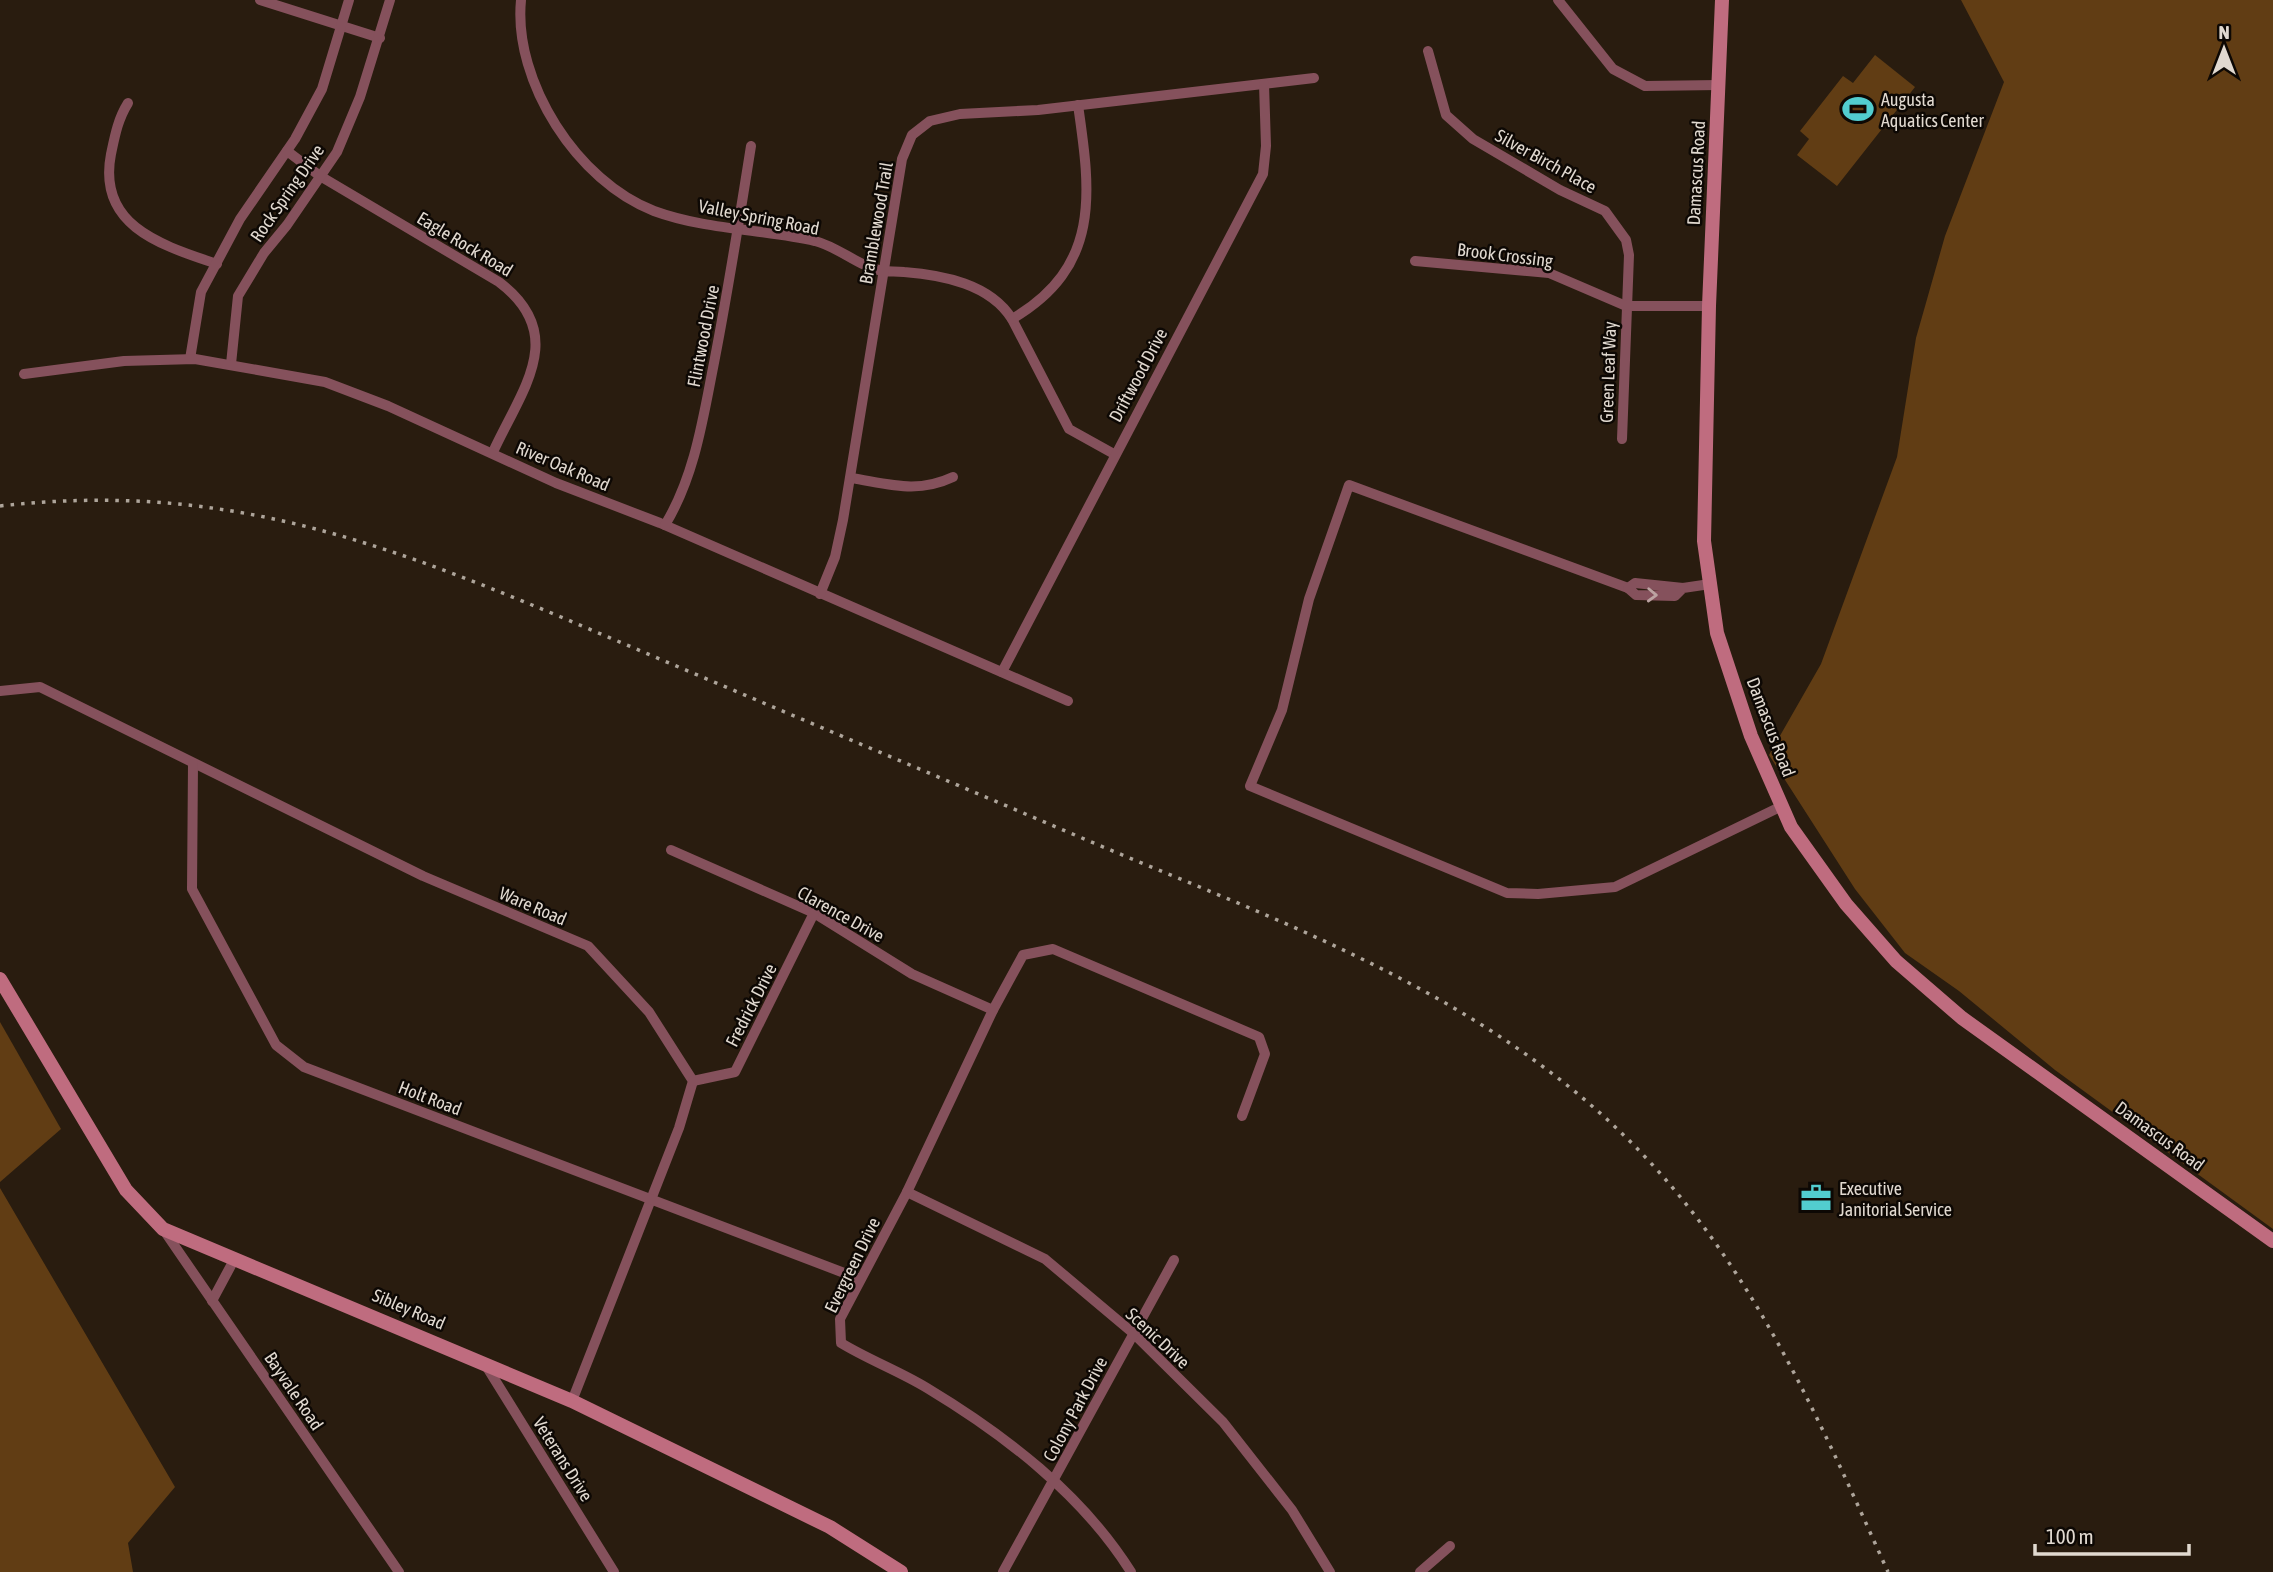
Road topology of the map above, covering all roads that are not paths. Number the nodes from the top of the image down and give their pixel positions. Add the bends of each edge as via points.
1 (260, 0) edge
2 (349, 0) edge
3 (390, 0) edge
4 (521, 0) edge
5 (1558, 0) edge
6 (1722, 0) edge
7 (341, 27) junction
8 (380, 38) junction
9 (1428, 51) dead end
10 (1314, 78) dead end
11 (1264, 84) junction
12 (1719, 85) junction
13 (128, 103) dead end
14 (1078, 106) junction
15 (751, 146) dead end
16 (287, 151) junction
17 (320, 176) junction
18 (737, 230) junction
19 (1415, 261) dead end
20 (217, 264) junction
21 (883, 271) junction
22 (1626, 306) junction
23 (1709, 306) junction
24 (1012, 319) junction
25 (190, 359) junction
26 (231, 364) junction
27 (24, 374) dead end
28 (1622, 439) dead end
29 (493, 452) junction
30 (1114, 454) junction
31 (953, 477) dead end
32 (851, 478) junction
33 (665, 525) junction
34 (1710, 584) junction
35 (820, 594) junction
36 (1002, 673) junction
37 (0, 691) edge
38 (1068, 701) dead end
39 (193, 764) junction
40 (1782, 806) junction
41 (671, 850) dead end
42 (814, 913) junction
43 (0, 979) edge
44 (993, 1010) junction
45 (692, 1081) junction
46 (1242, 1116) dead end
47 (907, 1192) junction
48 (651, 1199) junction
49 (163, 1228) junction
50 (2273, 1241) edge
51 (235, 1258) junction
52 (1174, 1260) dead end
53 (860, 1279) junction
54 (212, 1301) junction
55 (1133, 1333) junction
56 (485, 1364) junction
57 (572, 1401) junction
58 (1056, 1479) junction
59 (1450, 1546) dead end
60 (399, 1572) edge
61 (614, 1572) edge
62 (901, 1572) edge
63 (1003, 1572) edge
64 (1131, 1572) edge
65 (1330, 1572) edge
66 (1420, 1572) edge

1 - 7 street
2 - 7 street, Rock Spring Drive
3 - 8 street, Rock Spring Drive
4 - 18 street, Valley Spring Road via 524,51 544,105 577,151 612,187 654,210
5 - 12 street via 1613,69 1645,86
6 - 12 street, Damascus Road
7 - 8 street
7 - 16 street, Rock Spring Drive via 322,89
8 - 17 street, Rock Spring Drive via 337,152
9 - 22 street, Silver Birch Place via 1446,115 1474,139 1559,190 1605,211 1626,240
10 - 11 street, Bramblewood Trail
11 - 14 street, Bramblewood Trail
11 - 30 street, Driftwood Drive via 1263,174
12 - 23 street, Damascus Road
13 - 20 street via 114,141 108,171 110,193 138,231
14 - 21 street, Bramblewood Trail via 960,114 930,121 912,135 902,159
14 - 24 street via 1089,193 1083,229 1067,269 1035,305
15 - 18 street, Flintwood Drive
16 - 17 street, Eagle Rock Road
16 - 20 street, Rock Spring Drive via 240,219
17 - 26 street, Rock Spring Drive via 238,296
17 - 29 street, Eagle Rock Road via 499,282 531,314 537,334 535,357
18 - 21 street, Valley Spring Road via 817,242
18 - 33 street, Flintwood Drive via 702,422 680,501
19 - 22 street, Brook Crossing via 1549,273
20 - 25 street, Rock Spring Drive via 201,292
21 - 24 street, Valley Spring Road via 964,283 983,292
21 - 32 street, Bramblewood Trail
22 - 23 street
22 - 28 street, Green Leaf Way
23 - 34 street, Damascus Road via 1704,541
24 - 30 street, Valley Spring Road via 1069,429
25 - 26 street, River Oak Road
25 - 27 street, River Oak Road via 124,361
26 - 29 street, River Oak Road via 325,382
29 - 33 street, River Oak Road via 556,483
30 - 36 street, Driftwood Drive
31 - 32 street via 933,487 914,488
32 - 35 street, Bramblewood Trail via 835,557
33 - 35 street, River Oak Road
34 - 40 street, Damascus Road via 1717,633 1751,736
34 - 40 street via 1683,588 1635,583 1628,589 1349,485 1309,599 1282,710 1250,786 1507,893 1528,894 1615,887
35 - 36 street, River Oak Road
36 - 38 street, River Oak Road
37 - 39 street, Ware Road via 40,687
39 - 45 street, Ware Road via 423,876 588,946 649,1012
39 - 48 street, Holt Road via 192,888 276,1045 304,1066
40 - 50 street, Damascus Road via 1791,827 1834,887 1896,961 1962,1018
41 - 42 street, Clarence Drive
42 - 44 street, Clarence Drive via 912,974
42 - 45 street, Fredrick Drive via 735,1072
43 - 49 street, Sibley Road via 125,1190
44 - 46 street, Evergreen Drive via 1023,955 1053,949 1259,1037 1265,1054
44 - 47 street, Evergreen Drive
45 - 48 street
47 - 53 street, Evergreen Drive
47 - 55 street, Scenic Drive via 1045,1259
48 - 53 street, Holt Road
48 - 57 street
49 - 51 street, Sibley Road
49 - 54 street, Bayvale Road
51 - 54 street
51 - 56 street, Sibley Road
52 - 55 street, Colony Park Drive
53 - 58 street, Evergreen Drive via 840,1319 841,1343 926,1387
54 - 60 street, Bayvale Road
55 - 58 street, Colony Park Drive
55 - 65 street, Scenic Drive via 1223,1422 1293,1510
56 - 57 street, Sibley Road
56 - 61 street, Veterans Drive
57 - 62 street, Sibley Road via 830,1527
58 - 63 street, Colony Park Drive
58 - 64 street, Evergreen Drive
59 - 66 street

